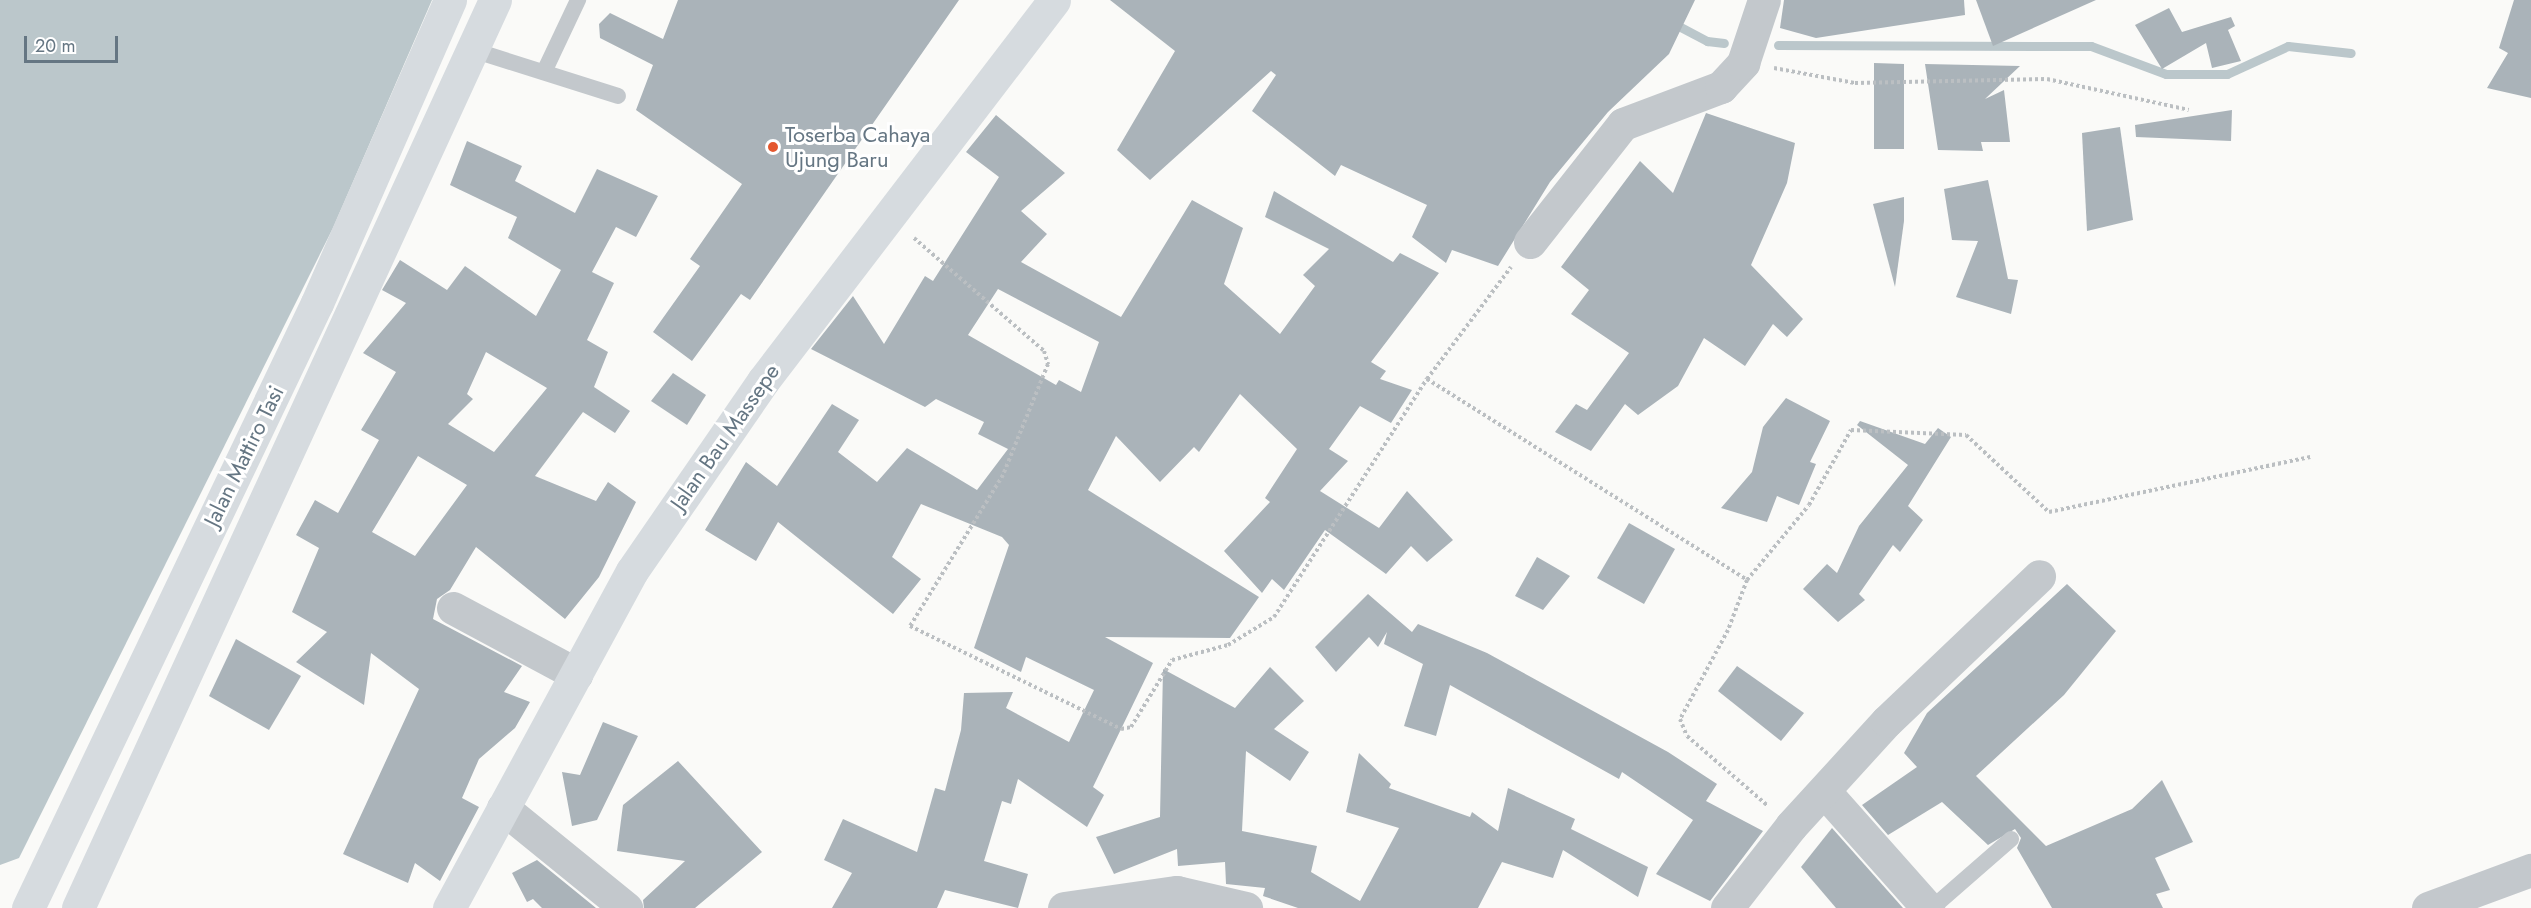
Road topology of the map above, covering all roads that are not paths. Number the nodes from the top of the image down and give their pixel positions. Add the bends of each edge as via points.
1 (450, 0) edge
2 (495, 0) edge
3 (578, 0) edge
4 (1054, 0) edge
5 (1764, 0) edge
6 (473, 50) junction
7 (544, 72) junction
8 (618, 96) dead end
9 (1530, 242) road end
10 (317, 303) junction
11 (352, 319) junction
12 (2039, 576) dead end
13 (453, 608) dead end
14 (576, 674) junction
15 (1824, 791) junction
16 (503, 808) junction
17 (2011, 839) dead end
18 (2531, 870) edge
19 (28, 908) edge
20 (78, 908) edge
21 (449, 908) edge
22 (626, 908) edge
23 (1064, 908) edge
24 (1246, 908) edge
25 (1727, 908) edge
26 (1930, 908) edge
27 (2428, 908) edge

1 - 10 main road, Jalan Mattiro Tasi
2 - 6 main road, Jalan Mattiro Tasi
3 - 7 lane
4 - 14 main road, Jalan Bau Massepe via 763,381 638,561
5 - 9 street via 1743,63 1721,87 1623,124
6 - 7 lane
6 - 11 main road, Jalan Mattiro Tasi
7 - 8 lane
10 - 11 main road
10 - 19 main road, Jalan Mattiro Tasi
11 - 20 main road, Jalan Mattiro Tasi
12 - 15 street via 1887,721
13 - 14 street
14 - 16 main road, Jalan Bau Massepe
15 - 25 street via 1791,826
15 - 26 street
16 - 21 main road, Jalan Bau Massepe
16 - 22 street
17 - 26 lane
18 - 27 street
23 - 24 street via 1177,892

